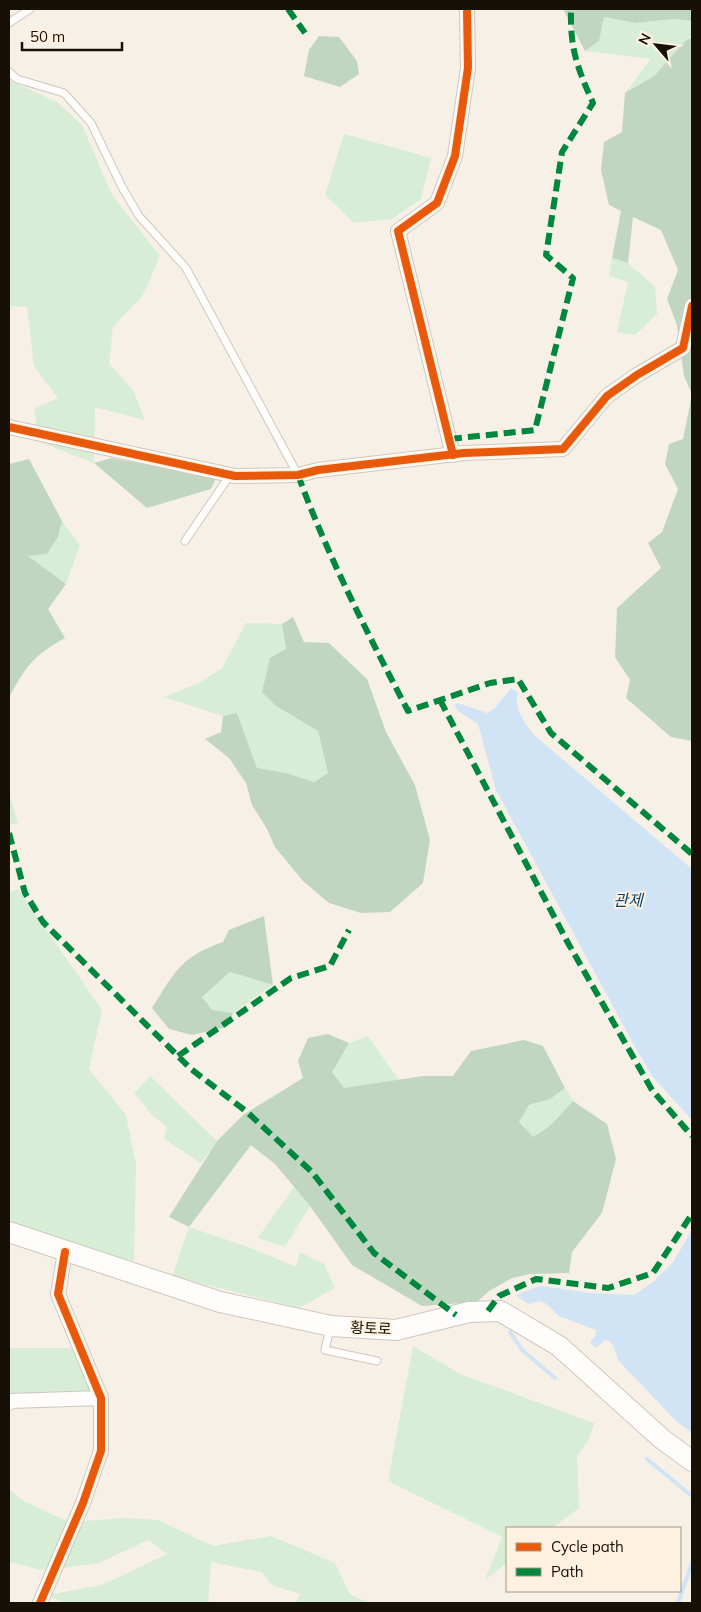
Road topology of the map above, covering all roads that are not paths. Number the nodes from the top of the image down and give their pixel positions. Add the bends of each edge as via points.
1 (30, 9) edge
2 (467, 9) edge
3 (9, 23) edge
4 (9, 72) edge
5 (692, 306) edge
6 (688, 347) edge
7 (9, 427) edge
8 (454, 455) junction
9 (230, 475) junction
10 (298, 475) junction
11 (185, 541) dead end
12 (9, 1232) edge
13 (65, 1252) junction
14 (331, 1326) junction
15 (377, 1361) dead end
16 (101, 1398) junction
17 (9, 1403) edge
18 (692, 1461) edge
19 (40, 1603) edge

1 - 3 lane
2 - 8 street via 468,68 455,156 438,203 398,231
4 - 10 lane via 17,79 64,93 91,123 139,216 186,268
5 - 6 street
6 - 8 street via 607,396 563,449
7 - 9 street
8 - 10 street
9 - 10 street
9 - 11 lane
12 - 13 main road, 황토로
13 - 14 main road, 황토로 via 220,1302
13 - 16 street via 58,1294
14 - 15 lane via 326,1350
14 - 18 main road, 황토로 via 396,1330 470,1312 500,1311 559,1346 662,1439
16 - 17 street
16 - 19 street via 101,1451 83,1503

